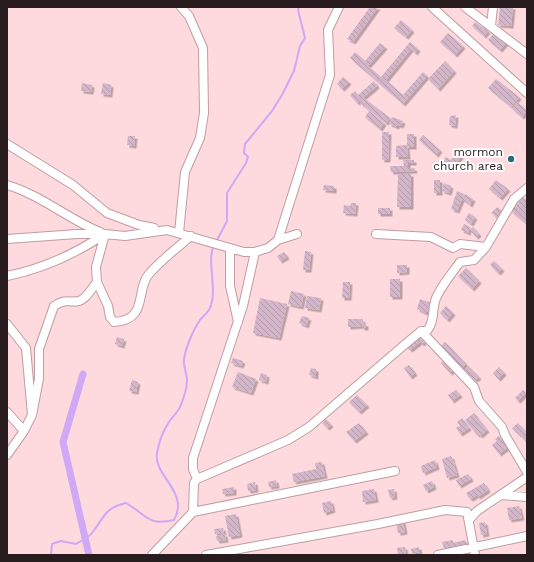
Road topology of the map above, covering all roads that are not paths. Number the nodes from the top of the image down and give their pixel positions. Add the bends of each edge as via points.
1 (181, 7) edge
2 (339, 7) edge
3 (432, 7) edge
4 (466, 7) edge
5 (493, 7) edge
6 (491, 26) junction
7 (527, 54) edge
8 (527, 93) edge
9 (9, 146) edge
10 (7, 185) edge
11 (527, 188) edge
12 (167, 230) junction
13 (179, 233) junction
14 (105, 234) junction
15 (297, 234) dead end
16 (376, 234) dead end
17 (191, 236) junction
18 (7, 239) edge
19 (278, 240) junction
20 (486, 247) junction
21 (228, 248) junction
22 (255, 252) junction
23 (7, 276) edge
24 (97, 282) junction
25 (238, 323) junction
26 (7, 324) edge
27 (421, 331) junction
28 (7, 412) edge
29 (32, 415) junction
30 (24, 431) junction
31 (7, 455) edge
32 (395, 471) dead end
33 (527, 472) edge
34 (527, 477) edge
35 (197, 479) junction
36 (501, 495) junction
37 (527, 496) edge
38 (193, 512) junction
39 (469, 520) junction
40 (527, 536) edge
41 (474, 551) edge
42 (152, 555) edge
43 (206, 555) edge
44 (438, 555) edge

1 - 13 street via 189,16 203,48 204,113 200,138 185,172
2 - 19 street via 328,30 330,75
3 - 8 street
4 - 6 street
5 - 6 street
6 - 7 street
9 - 12 street via 73,185 107,213 139,225
10 - 14 street via 25,190 79,223
11 - 20 street via 514,199
12 - 13 street
12 - 14 street via 124,236
13 - 17 street
14 - 18 street
14 - 23 street via 63,258
14 - 24 street via 96,267
15 - 19 street
16 - 20 street via 431,237 453,248 460,244
17 - 21 street
17 - 24 street via 148,275 138,307 132,317 114,322
19 - 22 street via 268,248
20 - 27 street via 474,260 460,262 436,296 431,327 427,331
21 - 22 street
21 - 25 street via 230,286
22 - 25 street
24 - 29 street via 79,301 64,300 54,306 39,349 39,379
25 - 35 street via 193,458 193,469
26 - 29 street via 26,348
27 - 33 street via 474,387 479,401 502,427
27 - 35 street via 309,427 288,440
28 - 30 street
29 - 30 street
30 - 31 street
32 - 38 street
34 - 36 street
35 - 38 street via 194,483
36 - 37 street
36 - 39 street via 477,511
38 - 42 street
39 - 41 street
39 - 43 street via 467,512 445,510
40 - 41 street
41 - 44 street

